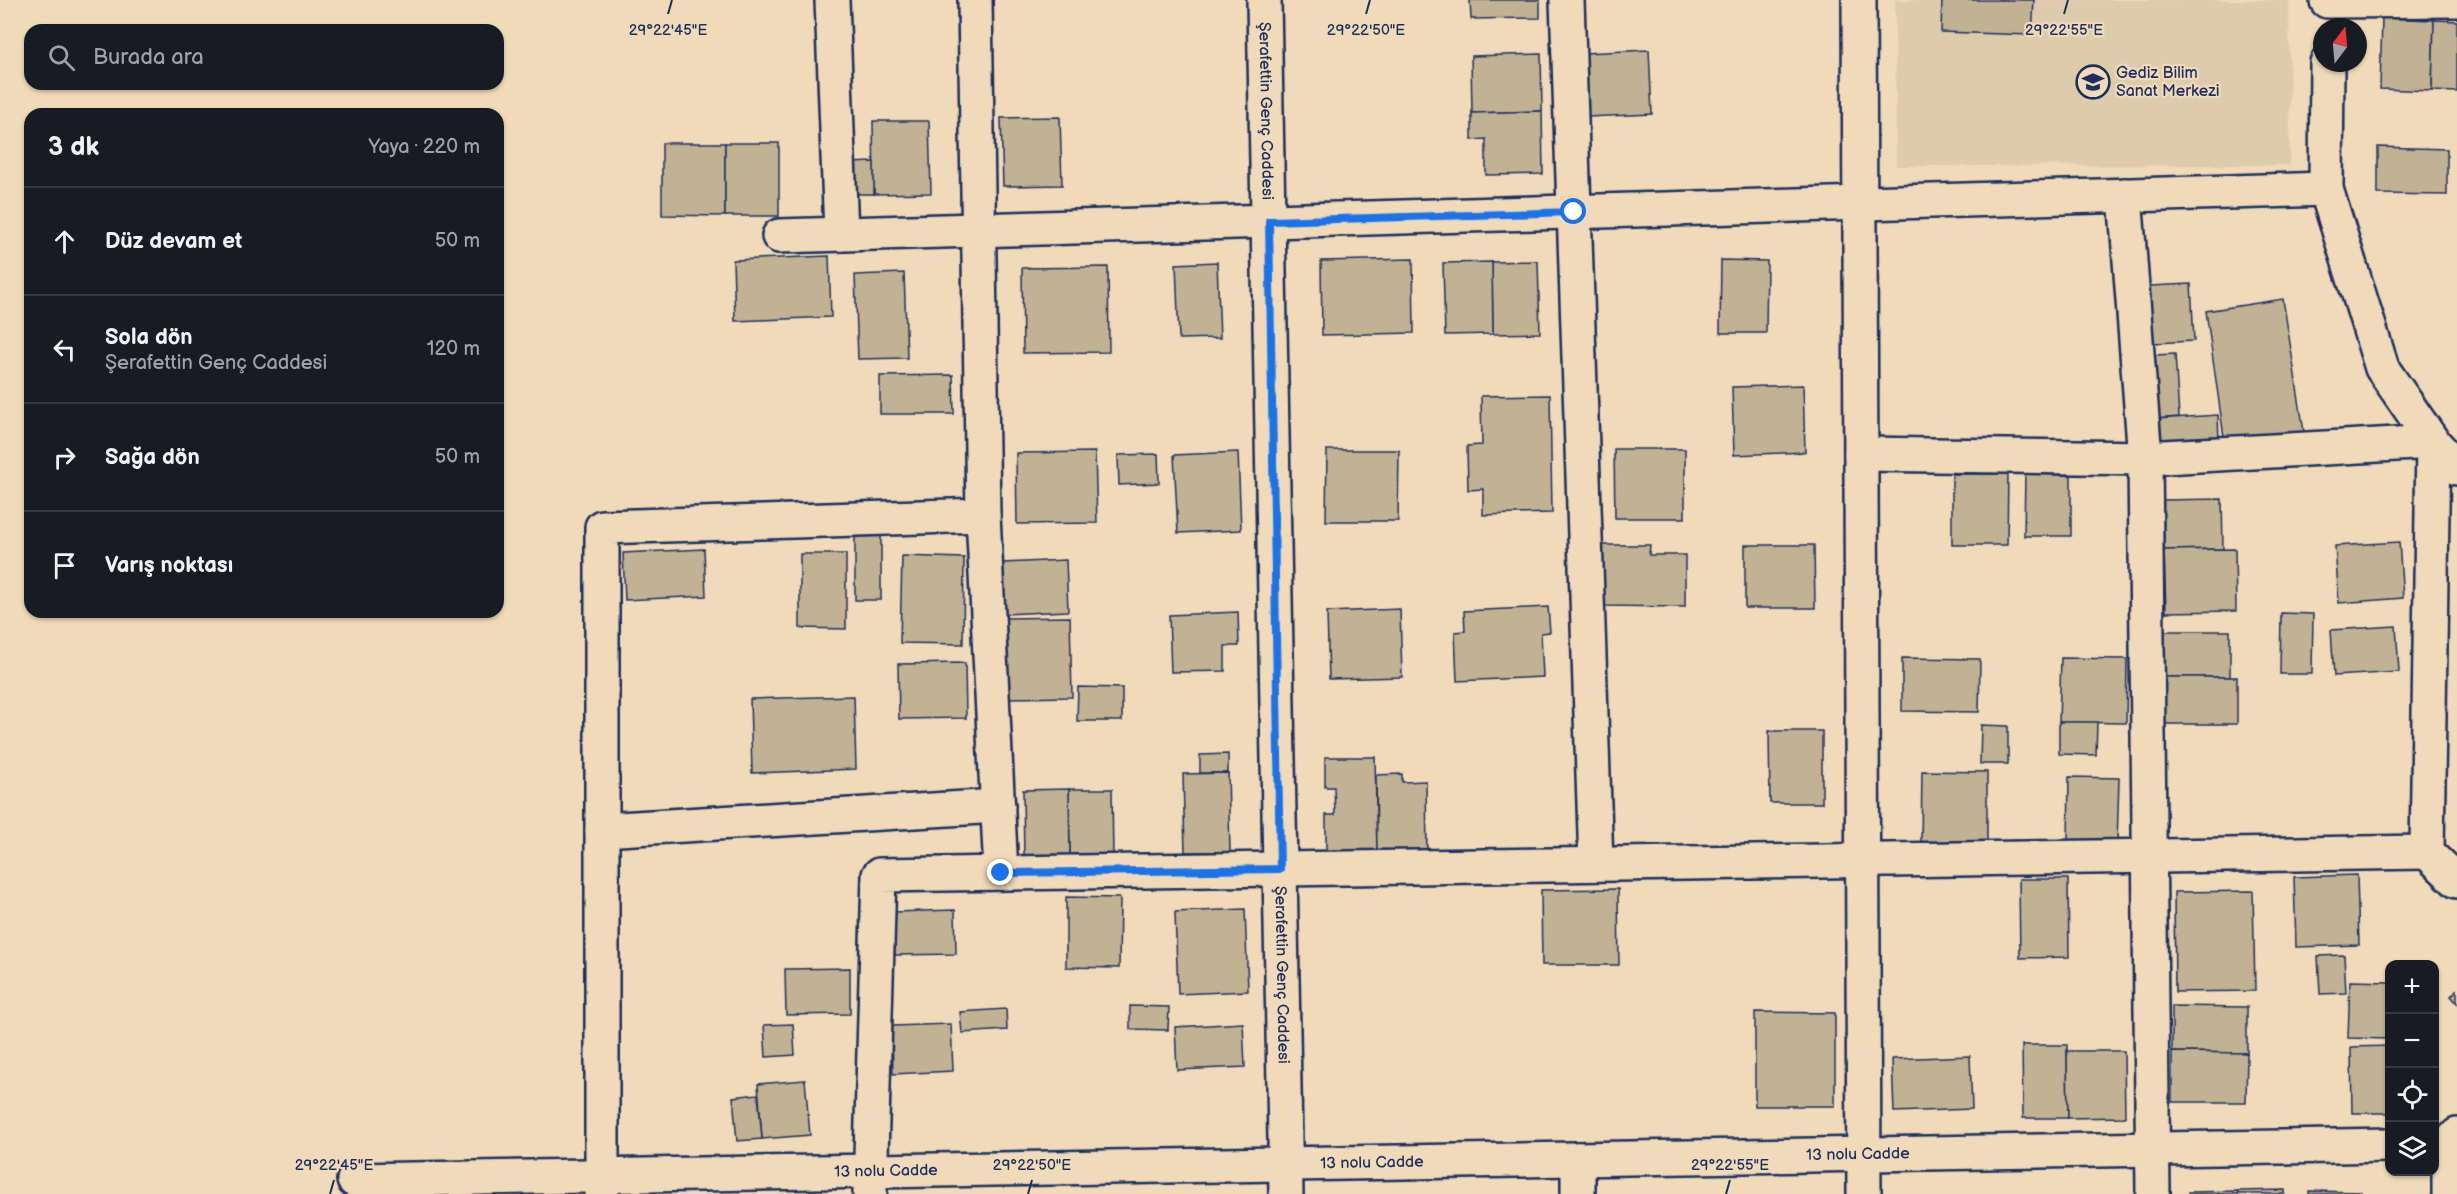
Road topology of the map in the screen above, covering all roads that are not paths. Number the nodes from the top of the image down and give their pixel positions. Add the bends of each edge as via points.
1 (832, 0) edge
2 (975, 0) edge
3 (1264, 0) edge
4 (1567, 0) edge
5 (1859, 0) edge
6 (2457, 0) edge
7 (2327, 9) edge
8 (2326, 72) edge
9 (2326, 189) junction
10 (2125, 195) junction
11 (1860, 203) junction
12 (1574, 212) junction
13 (1269, 221) junction
14 (980, 230) junction
15 (841, 234) junction
16 (780, 236) dead end
17 (2433, 442) junction
18 (1861, 454) junction
19 (2145, 458) junction
20 (2457, 468) edge
21 (983, 515) junction
22 (998, 806) junction
23 (602, 830) junction
24 (2427, 852) junction
25 (2148, 856) junction
26 (1862, 860) junction
27 (1596, 864) junction
28 (1280, 869) junction
29 (1001, 873) junction
30 (2457, 881) edge
31 (2447, 1141) edge
32 (2385, 1145) edge
33 (2152, 1149) junction
34 (1863, 1154) junction
35 (1578, 1159) junction
36 (1286, 1179) edge
37 (354, 1180) dead end
38 (870, 1183) edge
39 (602, 1185) edge
40 (1578, 1194) edge
41 (1864, 1194) edge
42 (2153, 1194) edge
43 (2450, 1194) edge

1 - 15 street
2 - 14 street
3 - 13 street, Şerafettin Genç Caddesi
4 - 12 street
5 - 11 street
6 - 7 street
8 - 9 street
9 - 10 street
9 - 17 street via 2382,368
10 - 11 street
10 - 19 street
11 - 12 street
11 - 18 street
12 - 13 street
12 - 27 street
13 - 14 street
13 - 28 street, Şerafettin Genç Caddesi
14 - 15 street
14 - 21 street
15 - 16 street
17 - 19 street
17 - 20 street
17 - 24 street
18 - 19 street
18 - 26 street
19 - 25 street
21 - 22 street
21 - 23 street via 602,527
22 - 23 street
22 - 29 street
23 - 39 street
24 - 25 street
24 - 30 street
25 - 26 street
25 - 33 street
26 - 27 street
26 - 34 street
27 - 28 street
28 - 29 street
28 - 36 street, Şerafettin Genç Caddesi
29 - 38 street via 879,875
31 - 43 street
32 - 33 street, 13 nolu Cadde
33 - 34 street, 13 nolu Cadde
33 - 42 street
34 - 35 street, 13 nolu Cadde
34 - 41 street
35 - 36 street, 13 nolu Cadde
35 - 40 street
36 - 38 street, 13 nolu Cadde
37 - 39 street, 13 nolu Cadde
38 - 39 street, 13 nolu Cadde

